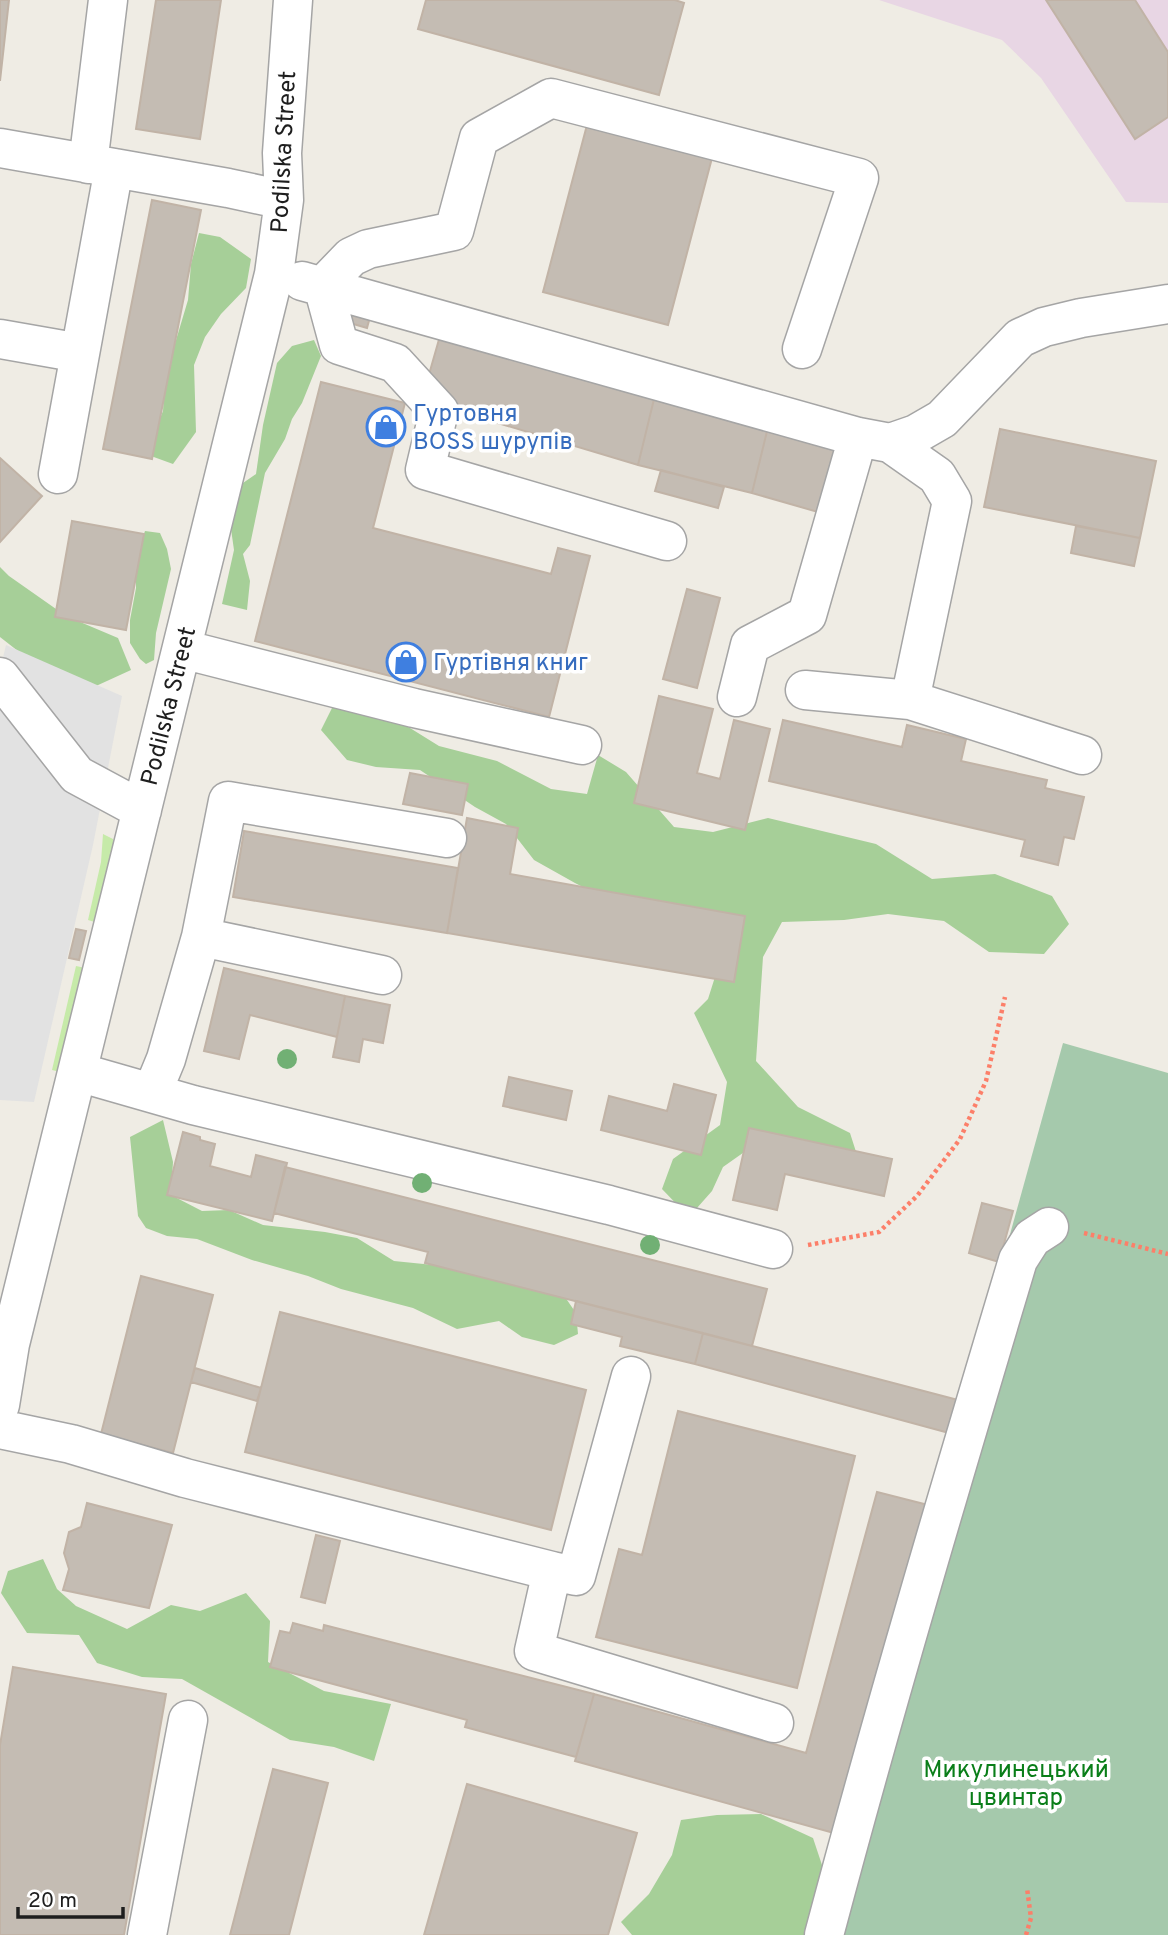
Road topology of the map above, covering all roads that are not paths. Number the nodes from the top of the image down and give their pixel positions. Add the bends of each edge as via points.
1 (108, 0) edge
2 (293, 0) edge
3 (0, 148) edge
4 (101, 166) junction
5 (284, 200) junction
6 (274, 274) junction
7 (323, 286) junction
8 (1168, 304) edge
9 (0, 339) edge
10 (803, 349) dead end
11 (80, 353) junction
12 (874, 440) junction
13 (58, 474) dead end
14 (667, 541) dead end
15 (182, 649) junction
16 (0, 677) edge
17 (805, 690) dead end
18 (737, 697) dead end
19 (909, 700) junction
20 (582, 745) dead end
21 (1082, 755) dead end
22 (142, 810) junction
23 (447, 838) dead end
24 (201, 937) junction
25 (382, 975) dead end
26 (78, 1072) junction
27 (152, 1093) junction
28 (1049, 1227) road end
29 (773, 1249) road end
30 (5, 1337) edge
31 (631, 1376) dead end
32 (0, 1405) edge
33 (0, 1430) edge
34 (552, 1571) junction
35 (188, 1720) dead end
36 (774, 1723) dead end
37 (148, 1935) edge
38 (824, 1935) edge

1 - 4 street
2 - 5 street, Podilska Street via 282,153
3 - 4 street
4 - 5 street
4 - 11 street
5 - 6 street, Podilska Street
6 - 7 street
6 - 15 street, Podilska Street
7 - 10 street via 351,257 368,249 454,231 479,138 551,98 859,178
7 - 12 street
7 - 14 street via 339,345 395,363 439,411 425,470
8 - 12 street via 1081,318 1020,338 942,419 916,434
9 - 11 street
11 - 13 street
12 - 18 street via 807,615 750,645
12 - 19 street via 937,476 952,501
15 - 20 street
15 - 22 street, Podilska Street
16 - 22 street via 77,775
17 - 19 street
19 - 21 street
22 - 26 street, Podilska Street
23 - 24 street via 228,801
24 - 25 street
24 - 27 street
26 - 27 street
26 - 30 street, Podilska Street
27 - 29 street
28 - 38 street via 1032,1238 1018,1260
30 - 32 street, Podilska Street
31 - 34 street via 576,1576
33 - 34 street via 71,1444 185,1478
34 - 36 street via 534,1651
35 - 37 street

